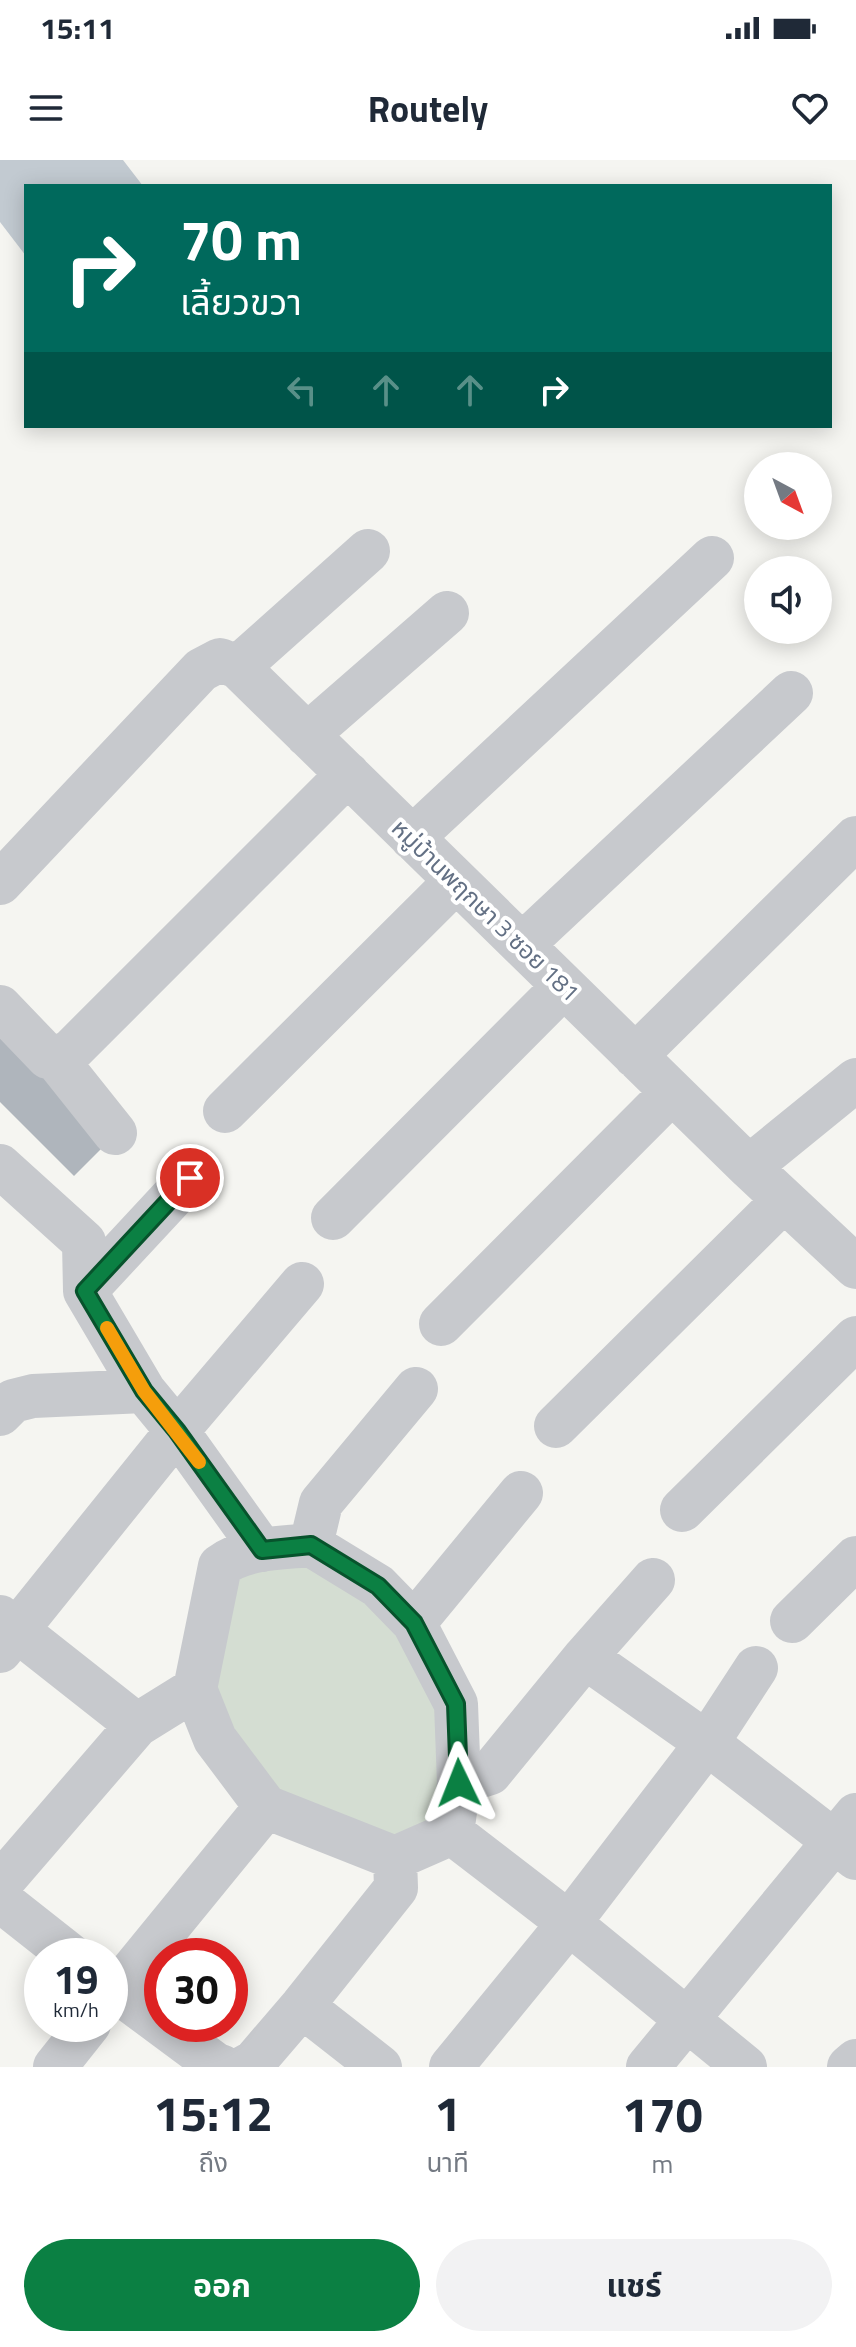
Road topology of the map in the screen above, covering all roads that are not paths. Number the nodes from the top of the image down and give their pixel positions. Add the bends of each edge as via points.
1 (368, 551) dead end
2 (712, 558) dead end
3 (447, 613) dead end
4 (229, 663) junction
5 (791, 693) dead end
6 (307, 735) junction
7 (348, 774) junction
8 (412, 838) junction
9 (856, 838) edge
10 (456, 881) junction
11 (0, 883) edge
12 (522, 945) junction
13 (564, 986) junction
14 (0, 1007) edge
15 (635, 1056) junction
16 (56, 1059) junction
17 (856, 1080) edge
18 (672, 1092) junction
19 (225, 1111) dead end
20 (115, 1133) dead end
21 (0, 1166) edge
22 (749, 1167) junction
23 (190, 1178) dead end
24 (784, 1200) junction
25 (333, 1218) dead end
26 (856, 1267) edge
27 (302, 1284) dead end
28 (85, 1291) junction
29 (441, 1324) dead end
30 (856, 1338) edge
31 (416, 1389) dead end
32 (144, 1391) junction
33 (0, 1414) edge
34 (556, 1426) dead end
35 (177, 1431) junction
36 (521, 1493) dead end
37 (682, 1510) dead end
38 (311, 1545) junction
39 (262, 1550) junction
40 (856, 1558) edge
41 (653, 1580) dead end
42 (792, 1621) dead end
43 (414, 1623) junction
44 (6, 1633) edge
45 (585, 1657) junction
46 (756, 1668) dead end
47 (195, 1689) junction
48 (137, 1725) junction
49 (707, 1743) junction
50 (459, 1783) junction
51 (266, 1807) junction
52 (452, 1833) junction
53 (849, 1838) edge
54 (395, 1858) junction
55 (0, 1884) edge
56 (0, 1900) edge
57 (569, 1923) junction
58 (48, 1938) edge
59 (128, 1973) edge
60 (128, 2003) edge
61 (302, 2006) junction
62 (687, 2021) junction
63 (75, 2042) edge
64 (856, 2061) edge
65 (55, 2067) edge
66 (223, 2067) edge
67 (245, 2067) edge
68 (380, 2067) edge
69 (451, 2067) edge
70 (648, 2067) edge
71 (745, 2067) edge
72 (849, 2067) edge

1 - 4 street
2 - 8 street
3 - 6 street
4 - 6 street, หมู่บ้านพฤกษา 3 ซอย 181
4 - 11 street via 201,670
5 - 12 street
6 - 7 street, หมู่บ้านพฤกษา 3 ซอย 181
7 - 8 street, หมู่บ้านพฤกษา 3 ซอย 181
7 - 16 street via 71,1051
8 - 10 street, หมู่บ้านพฤกษา 3 ซอย 181
9 - 15 street
10 - 12 street, หมู่บ้านพฤกษา 3 ซอย 181
10 - 19 street
12 - 13 street, หมู่บ้านพฤกษา 3 ซอย 181
13 - 15 street, หมู่บ้านพฤกษา 3 ซอย 181
13 - 25 street
14 - 16 street
15 - 18 street, หมู่บ้านพฤกษา 3 ซอย 181
16 - 20 street
17 - 22 street
18 - 22 street, หมู่บ้านพฤกษา 3 ซอย 181
18 - 29 street
21 - 28 street via 84,1242
22 - 24 street, หมู่บ้านพฤกษา 3 ซอย 181
23 - 28 street
24 - 26 street, หมู่บ้านพฤกษา 3 ซอย 181
24 - 34 street
27 - 35 street
28 - 32 street
30 - 37 street
31 - 38 street via 321,1503
32 - 33 street via 33,1396 13,1401
32 - 35 street
35 - 39 street
35 - 44 street
36 - 43 street
38 - 39 street
38 - 43 street via 378,1586
39 - 47 street via 220,1566
40 - 42 street
41 - 45 street
43 - 50 street via 456,1704
44 - 48 street
45 - 49 street
45 - 50 street via 490,1773
46 - 49 street
47 - 48 street
47 - 51 street via 215,1739
48 - 55 street
49 - 53 street
49 - 57 street
50 - 52 street
51 - 54 street
51 - 59 street
52 - 54 street
52 - 57 street
53 - 62 street
54 - 61 street via 396,1888
56 - 58 street
57 - 62 street
57 - 69 street
60 - 66 street
61 - 67 street
61 - 68 street
62 - 70 street
62 - 71 street
63 - 65 street
64 - 72 street

